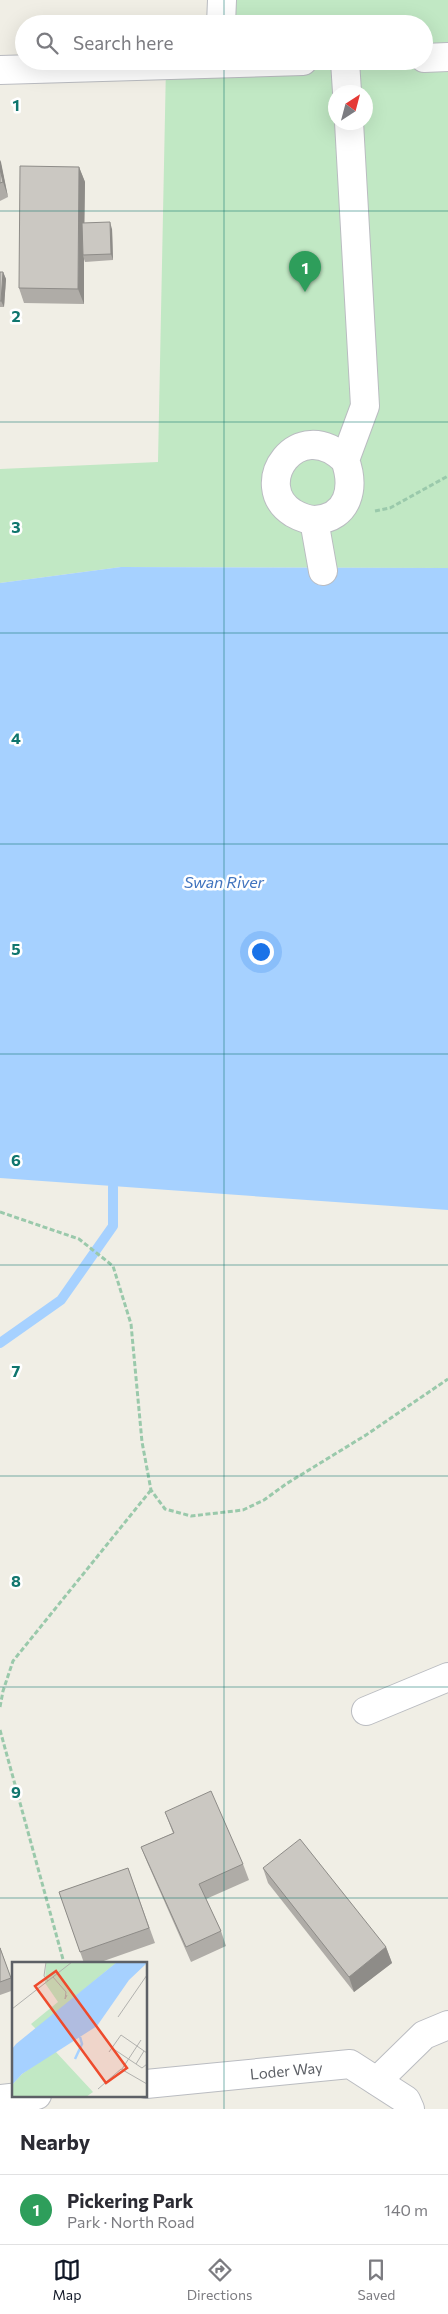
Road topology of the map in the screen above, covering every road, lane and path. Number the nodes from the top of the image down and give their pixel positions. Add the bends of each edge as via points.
1 (222, 0) edge
2 (221, 15) edge
3 (448, 57) edge
4 (433, 58) edge
5 (15, 69) edge
6 (0, 70) edge
7 (346, 70) edge
8 (347, 85) edge
9 (349, 130) edge
10 (345, 460) junction
11 (448, 476) edge
12 (322, 518) junction
13 (323, 571) dead end
14 (0, 1212) edge
15 (448, 1379) edge
16 (151, 1490) junction
17 (446, 1683) edge
18 (0, 1708) edge
19 (366, 1711) dead end
20 (0, 1730) edge
21 (64, 1962) edge
22 (448, 2025) edge
23 (377, 2081) junction
24 (148, 2084) edge
25 (27, 2096) edge
26 (0, 2099) edge
27 (410, 2109) edge

1 - 2 street
3 - 4 street
5 - 6 street
7 - 8 street
9 - 10 street via 365,406
10 - 12 street via 351,476 350,492 343,507
10 - 12 street via 335,450 308,444 294,449 284,458 278,471 276,485 288,510 300,517
11 - 12 path via 390,508
12 - 13 street
14 - 16 path via 79,1240 113,1266 131,1324 142,1442
15 - 16 path via 366,1436 243,1510 191,1516 165,1509
16 - 18 path via 13,1661
17 - 19 street
20 - 21 path
22 - 23 street via 424,2034
23 - 24 street, Loder Way via 350,2064
23 - 27 street, Loder Way via 406,2100
25 - 26 street

